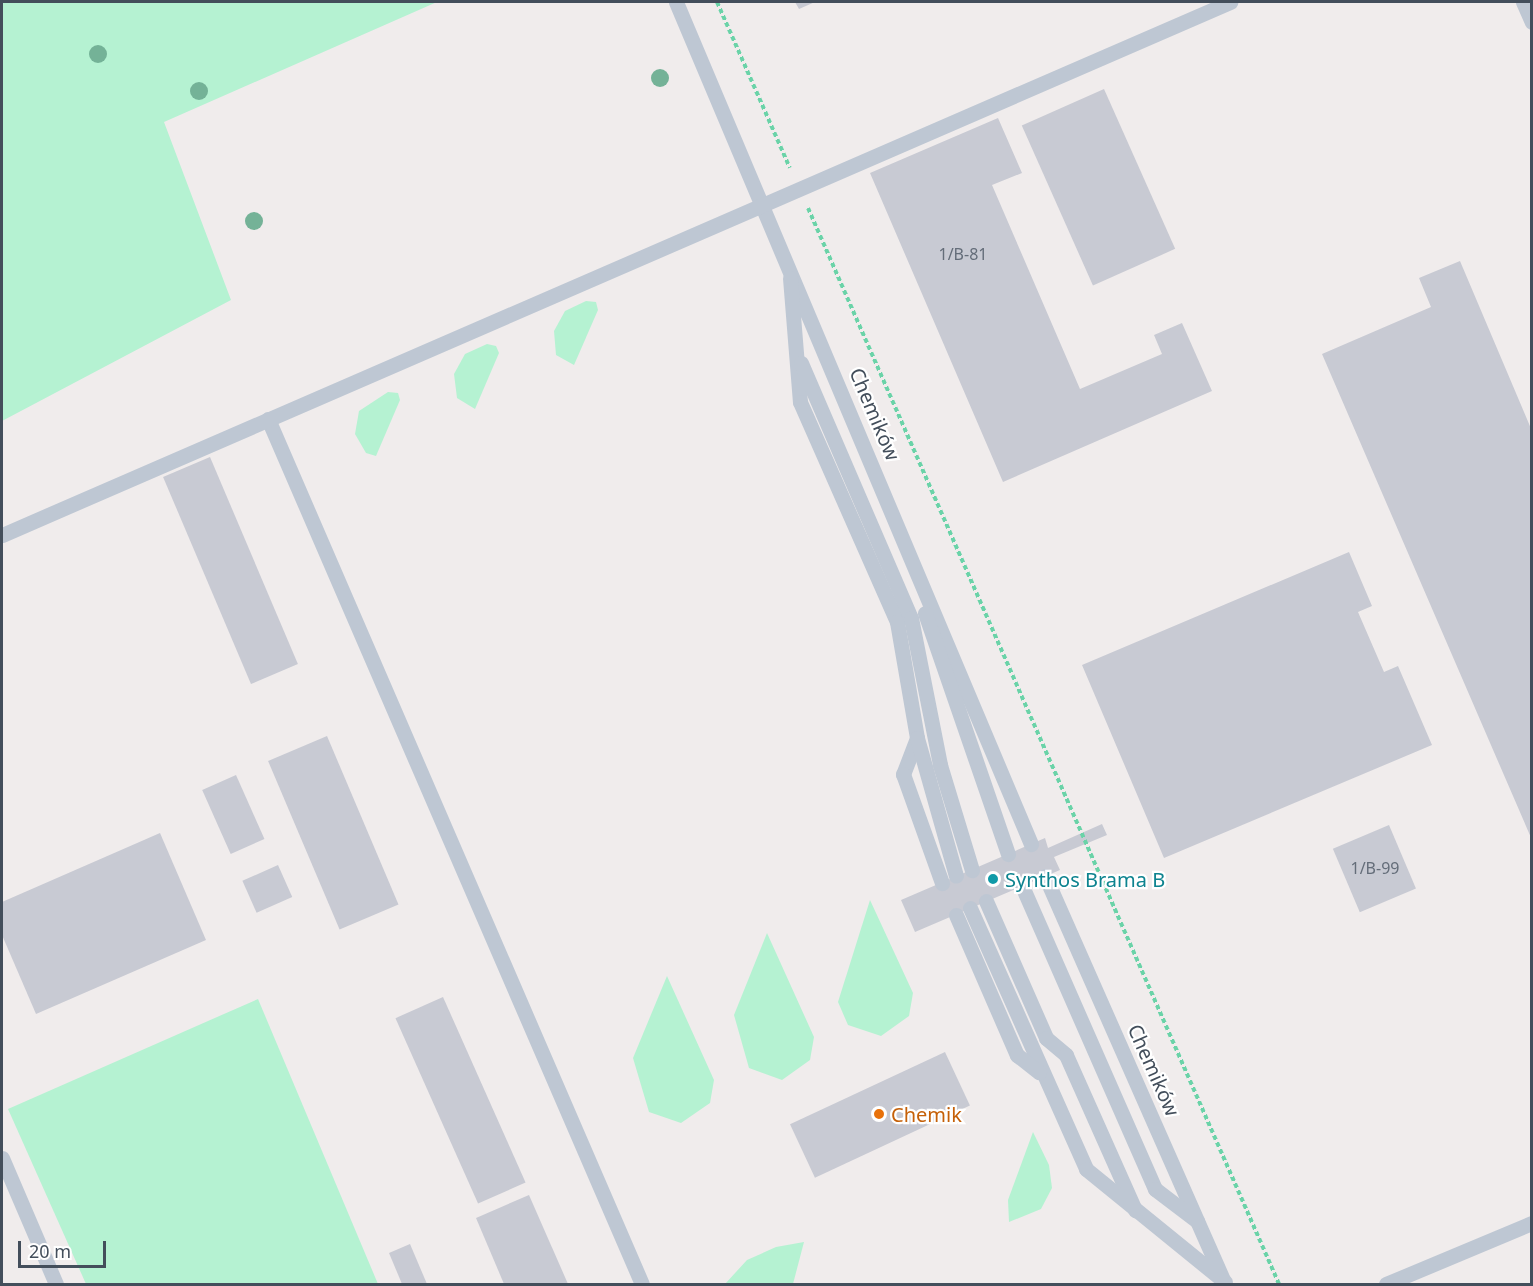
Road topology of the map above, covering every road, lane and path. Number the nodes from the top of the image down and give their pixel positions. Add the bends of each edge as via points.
1 (676, 2) edge
2 (717, 2) edge
3 (1230, 2) edge
4 (1522, 2) edge
5 (1532, 22) edge
6 (799, 188) junction
7 (764, 205) junction
8 (789, 263) junction
9 (796, 352) junction
10 (834, 370) junction
11 (268, 419) junction
12 (2, 535) edge
13 (917, 738) junction
14 (1031, 844) dead end
15 (1008, 854) dead end
16 (972, 870) dead end
17 (1045, 876) dead end
18 (1022, 886) dead end
19 (986, 901) dead end
20 (963, 912) dead end
21 (2, 1158) edge
22 (1138, 1215) junction
23 (1199, 1223) junction
24 (1532, 1223) edge
25 (1225, 1283) edge
26 (56, 1284) edge
27 (642, 1284) edge
28 (1279, 1284) edge
29 (1386, 1284) edge

1 - 7 lane, Chemików
2 - 6 path
3 - 6 lane
4 - 5 lane
6 - 7 lane
6 - 28 path
7 - 8 lane, Chemików
7 - 11 lane
8 - 9 lane
8 - 10 lane, Chemików
9 - 13 lane via 800,402 897,622
9 - 16 lane via 911,618 940,765
10 - 14 lane, Chemików
10 - 15 lane via 836,399 929,623 954,709
11 - 12 lane
11 - 27 lane
13 - 13 lane via 903,774 949,879
17 - 23 lane, Chemików
18 - 23 lane via 1155,1189
19 - 22 lane via 1046,1038 1066,1056
20 - 22 lane, Chemików via 1086,1169
21 - 26 lane
22 - 25 lane, Chemików
23 - 25 lane, Chemików
24 - 29 lane

